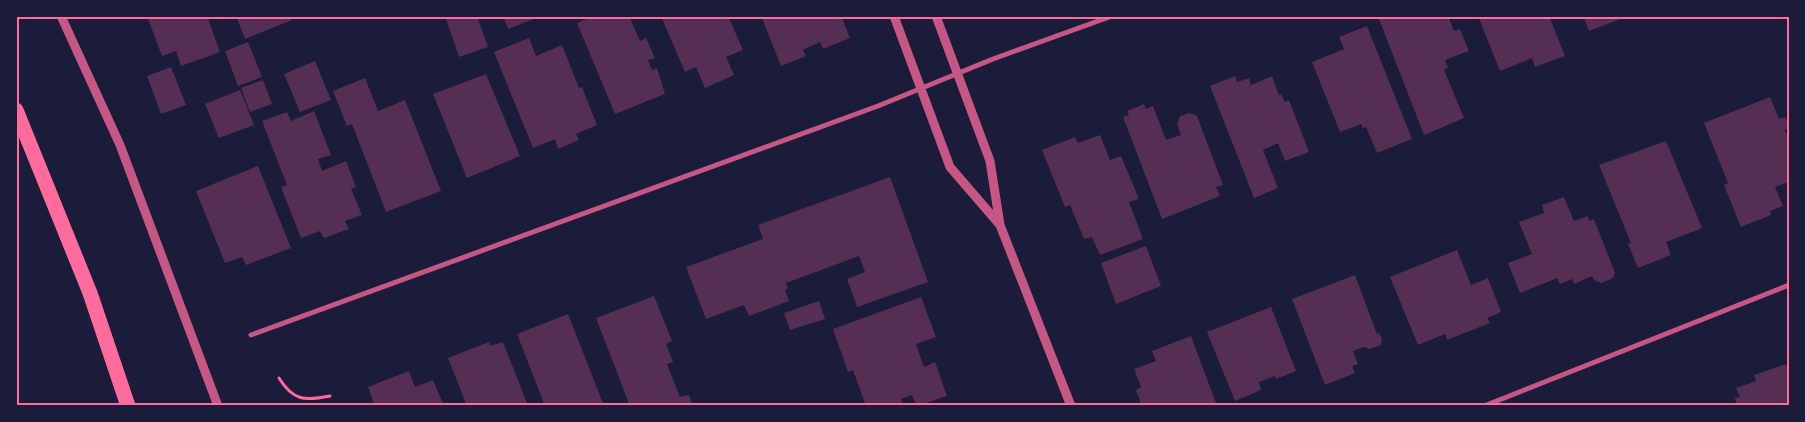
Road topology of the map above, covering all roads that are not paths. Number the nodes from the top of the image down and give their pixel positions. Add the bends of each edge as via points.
1 (62, 16) edge
2 (894, 16) edge
3 (936, 16) edge
4 (1112, 16) edge
5 (958, 72) junction
6 (920, 89) junction
7 (16, 110) edge
8 (1000, 225) junction
9 (1789, 285) edge
10 (252, 335) dead end
11 (128, 406) edge
12 (218, 406) edge
13 (1071, 406) edge
14 (1484, 406) edge

1 - 12 street via 120,145
2 - 6 street
3 - 5 street
4 - 5 street
5 - 6 street
5 - 8 street via 990,162
6 - 8 street via 950,167
6 - 10 street
7 - 11 highway via 90,293
8 - 13 street
9 - 14 street

